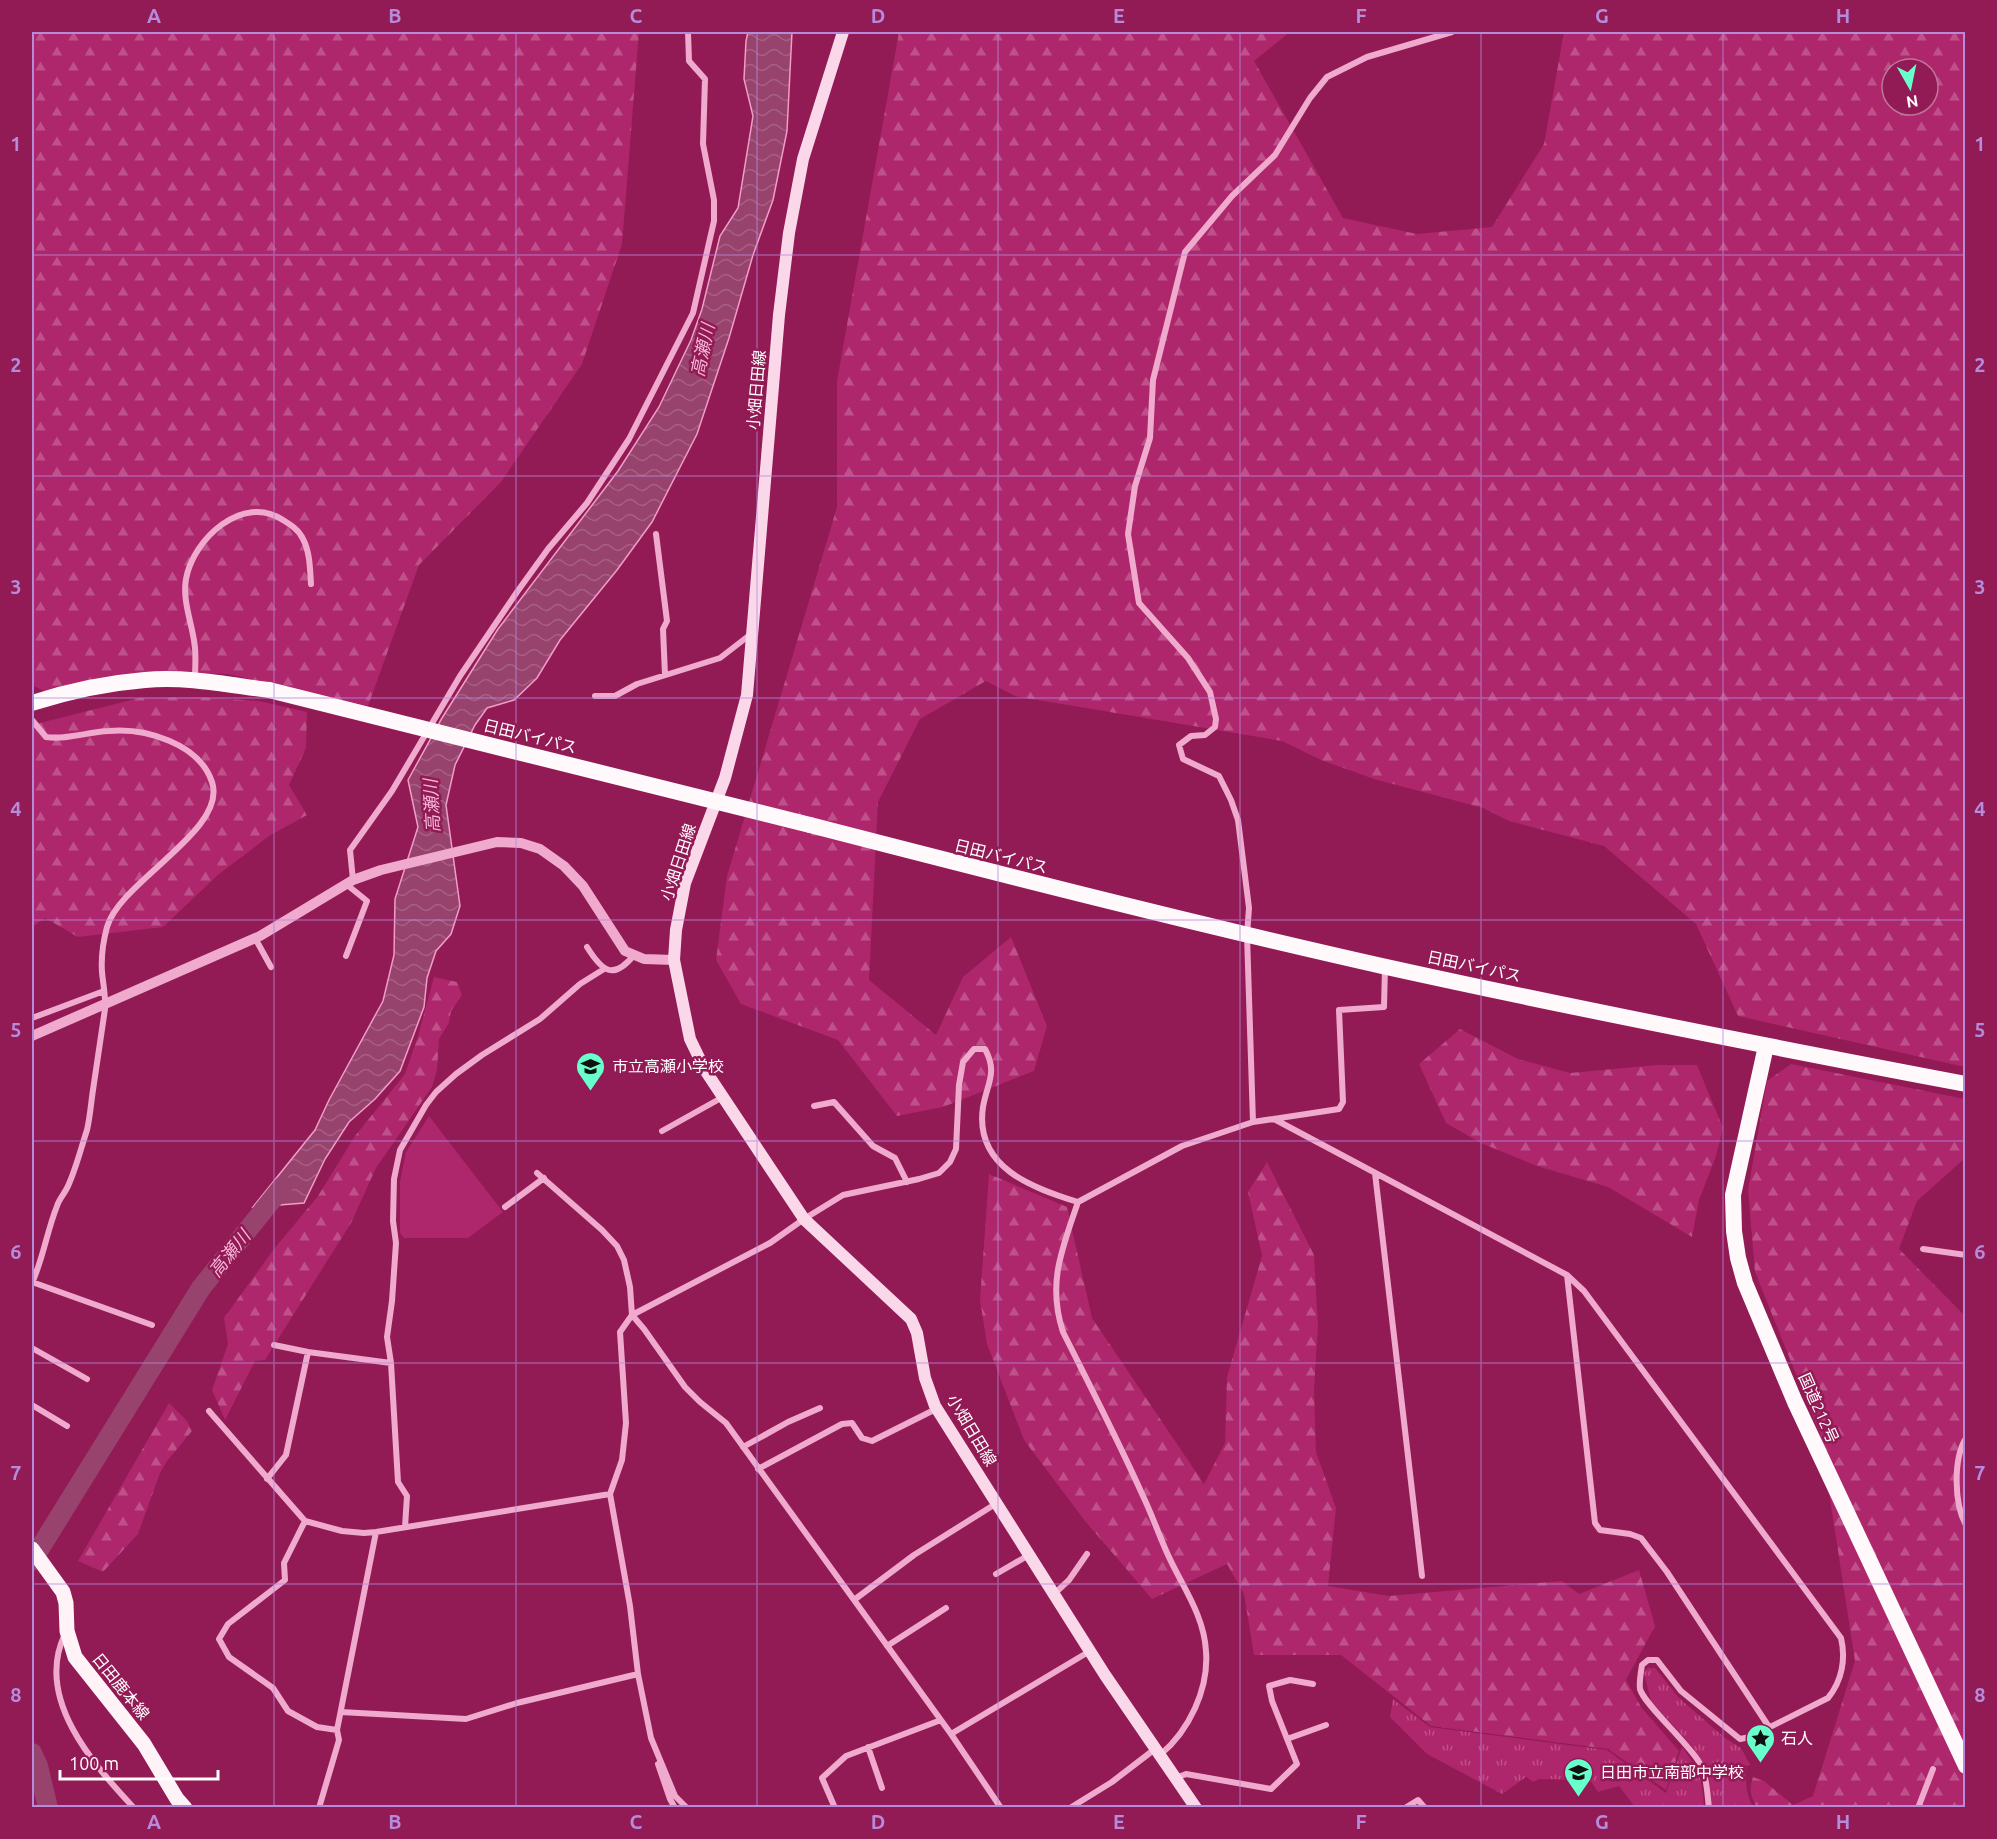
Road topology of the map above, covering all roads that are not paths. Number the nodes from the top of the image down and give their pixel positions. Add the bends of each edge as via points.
1 (688, 32) edge
2 (843, 32) edge
3 (1452, 32) edge
4 (656, 534) dead end
5 (311, 584) dead end
6 (752, 634) junction
7 (665, 675) junction
8 (195, 681) junction
9 (596, 696) dead end
10 (32, 703) edge
11 (32, 720) edge
12 (350, 882) junction
13 (1247, 935) junction
14 (255, 938) junction
15 (586, 947) dead end
16 (634, 955) junction
17 (346, 956) dead end
18 (674, 960) junction
19 (1385, 966) junction
20 (272, 967) dead end
21 (604, 969) junction
22 (104, 991) junction
23 (105, 1004) junction
24 (32, 1018) edge
25 (32, 1035) edge
26 (1766, 1046) junction
27 (1965, 1084) edge
28 (723, 1097) junction
29 (814, 1106) dead end
30 (1274, 1119) junction
31 (1253, 1122) junction
32 (662, 1131) dead end
33 (537, 1173) dead end
34 (1375, 1173) junction
35 (544, 1179) junction
36 (907, 1182) junction
37 (1078, 1202) junction
38 (505, 1207) dead end
39 (804, 1219) junction
40 (1923, 1249) dead end
41 (1965, 1255) edge
42 (1566, 1275) junction
43 (32, 1283) edge
44 (632, 1315) junction
45 (152, 1325) dead end
46 (274, 1345) dead end
47 (32, 1348) edge
48 (308, 1352) junction
49 (391, 1363) junction
50 (87, 1379) dead end
51 (32, 1405) edge
52 (820, 1408) dead end
53 (937, 1408) junction
54 (209, 1411) dead end
55 (67, 1426) dead end
56 (1965, 1438) edge
57 (743, 1448) junction
58 (758, 1469) junction
59 (267, 1479) junction
60 (610, 1494) junction
61 (997, 1503) junction
62 (305, 1521) junction
63 (1965, 1526) edge
64 (405, 1527) junction
65 (376, 1532) junction
66 (32, 1549) edge
67 (1087, 1554) dead end
68 (1030, 1555) junction
69 (996, 1574) dead end
70 (1422, 1576) dead end
71 (1054, 1594) junction
72 (854, 1600) junction
73 (946, 1608) dead end
74 (67, 1631) junction
75 (887, 1646) junction
76 (1090, 1651) junction
77 (638, 1674) junction
78 (1313, 1684) dead end
79 (341, 1712) junction
80 (941, 1720) junction
81 (1326, 1725) dead end
82 (1769, 1727) junction
83 (337, 1730) junction
84 (951, 1734) junction
85 (1287, 1739) junction
86 (868, 1747) junction
87 (656, 1752) junction
88 (1157, 1752) junction
89 (1965, 1766) edge
90 (1933, 1769) dead end
91 (1176, 1778) junction
92 (882, 1788) dead end
93 (134, 1808) edge
94 (185, 1808) edge
95 (319, 1808) edge
96 (675, 1808) edge
97 (687, 1808) edge
98 (835, 1808) edge
99 (1001, 1808) edge
100 (1070, 1808) edge
101 (1197, 1808) edge
102 (1405, 1808) edge
103 (1425, 1808) edge
104 (1709, 1808) edge
105 (1918, 1808) edge

1 - 12 street via 689,61 705,79 703,144 714,200 714,221 693,313 629,439 587,503 517,592 460,676 392,792 350,850
2 - 6 main road, 小畑日田線 via 803,159 789,233
3 - 13 street via 1367,57 1327,77 1275,155 1232,196 1185,252 1153,380 1149,438 1135,486 1128,534 1139,603 1188,658 1210,692 1215,727 1179,745 1183,759 1219,776 1231,800 1238,820 1249,908
4 - 7 street via 667,621 663,629
5 - 8 street via 303,538 278,516 249,511 221,526 206,539 186,579
6 - 7 street via 720,658
6 - 18 main road, 小畑日田線 via 747,695 725,778 685,883
7 - 9 street via 615,696
8 - 10 highway, 日田バイパス via 145,680 59,694
8 - 13 highway, 日田バイパス, bridge via 269,690
11 - 22 street via 46,737 124,730 173,741 191,753 212,782 213,798 207,815 193,835 115,909 102,949
12 - 14 street
12 - 16 street via 459,850 497,842 521,843 540,849 564,866 583,886 625,951
12 - 17 street via 368,901
13 - 19 highway, 日田バイパス
13 - 31 street
14 - 20 street
14 - 23 street
15 - 21 street
16 - 18 street
16 - 21 street via 623,968 614,972
18 - 28 main road, 小畑日田線 via 690,1038
19 - 26 highway, 日田バイパス
19 - 30 street via 1384,1007 1339,1010 1343,1102 1339,1109
21 - 49 street via 435,1092 400,1150 394,1179 396,1243 387,1337
22 - 23 street
22 - 24 street
23 - 25 street
23 - 43 street via 87,1127
26 - 27 highway, 日田バイパス
26 - 89 highway, 国道212号 via 1734,1195 1738,1258 1795,1402
28 - 32 street
28 - 39 main road, 小畑日田線
29 - 36 street via 834,1102 873,1146 895,1158
30 - 31 street
30 - 34 street
31 - 37 street via 1182,1146
33 - 35 street
34 - 42 street
34 - 70 street
35 - 38 street
35 - 44 street via 617,1246 630,1287
36 - 37 street via 939,1173 951,1162 956,1149 958,1085 963,1062 974,1049 985,1049 992,1074 983,1107 987,1143 1001,1166 1021,1180
36 - 39 street via 843,1195
37 - 88 street via 1060,1257 1056,1311 1167,1554 1202,1621 1207,1652 1205,1678 1184,1730 1172,1746
39 - 44 street via 761,1248
39 - 53 main road, 小畑日田線 via 911,1319 921,1347 925,1378
40 - 41 street
42 - 82 street via 1595,1523 1600,1530 1641,1538
42 - 82 street via 1584,1291 1841,1638 1844,1658 1836,1689 1817,1705
43 - 45 street
44 - 57 street via 685,1387 726,1423
44 - 60 street via 620,1332 626,1423 622,1460
46 - 48 street
47 - 50 street
48 - 49 street
48 - 59 street via 286,1455
49 - 64 street via 398,1482 407,1496
51 - 55 street
52 - 57 street
53 - 58 street via 872,1441 862,1438 852,1423 842,1424
53 - 61 main road, 小畑日田線
54 - 59 street
56 - 63 street via 1960,1448 1957,1495
57 - 58 street
58 - 72 street
59 - 62 street
60 - 64 street
60 - 77 street
61 - 68 main road, 小畑日田線
61 - 72 street via 914,1555
62 - 65 street via 342,1531
62 - 83 street via 284,1563 285,1580 228,1624 219,1639 229,1657 273,1688 288,1711 317,1727
64 - 65 street
65 - 79 street
66 - 74 main road, 日田鹿本線 via 63,1592
67 - 71 street
68 - 69 street
68 - 71 main road, 小畑日田線
71 - 76 main road, 小畑日田線
72 - 75 street
73 - 75 street
74 - 93 street via 56,1665 70,1725 87,1755
74 - 94 main road, 日田鹿本線 via 75,1657 144,1744
75 - 80 street
76 - 84 street
76 - 88 main road, 小畑日田線
77 - 79 street via 466,1719
77 - 87 street
78 - 85 street via 1290,1680 1269,1686
79 - 83 street
80 - 84 street
80 - 86 street
81 - 85 street
82 - 104 street via 1740,1739 1682,1691 1657,1660 1642,1665 1640,1689 1700,1763
83 - 95 street via 339,1740
84 - 99 street
85 - 91 street via 1297,1764 1271,1788 1186,1774
86 - 92 street
86 - 98 street via 846,1756 822,1778
87 - 96 street
87 - 97 street via 675,1796
88 - 91 main road, 小畑日田線
88 - 100 street
90 - 105 street
91 - 101 main road, 小畑日田線
102 - 103 street via 1418,1800

